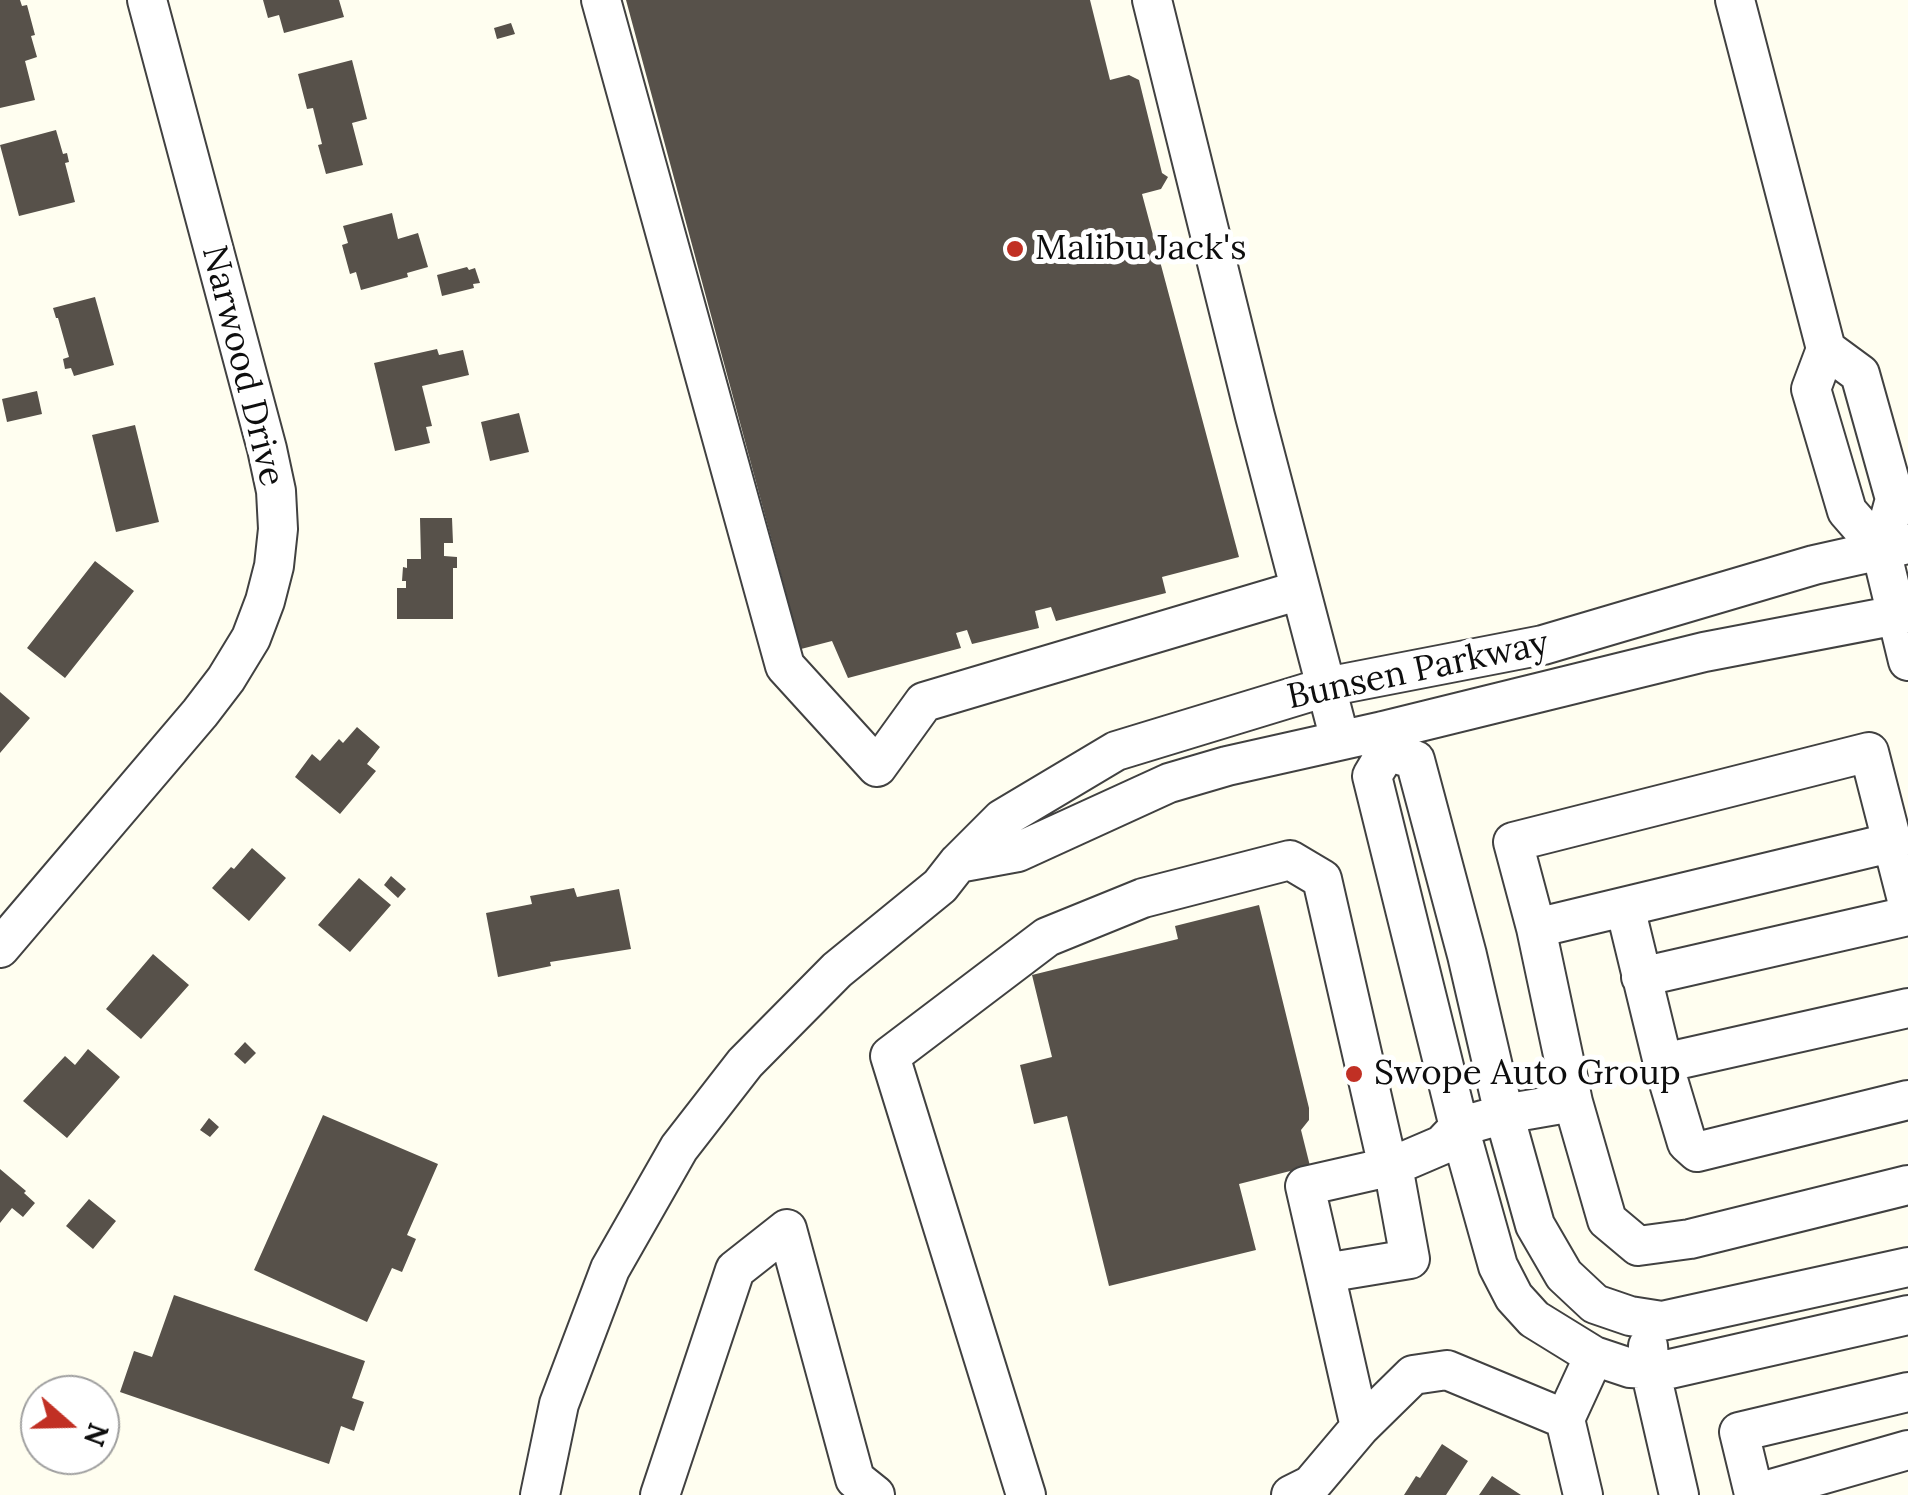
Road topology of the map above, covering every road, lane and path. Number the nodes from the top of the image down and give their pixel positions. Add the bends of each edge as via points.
1 (147, 0) edge
2 (601, 0) edge
3 (1152, 0) edge
4 (1734, 0) edge
5 (1826, 348) junction
6 (1895, 547) edge
7 (1300, 590) junction
8 (1902, 614) edge
9 (1908, 661) edge
10 (1326, 686) junction
11 (1340, 740) junction
12 (1385, 741) junction
13 (1894, 842) junction
14 (958, 863) junction
15 (1908, 904) edge
16 (1625, 908) junction
17 (1908, 916) edge
18 (1536, 928) junction
19 (0, 948) edge
20 (1467, 955) junction
21 (1418, 966) junction
22 (1641, 977) junction
23 (1908, 1008) edge
24 (1663, 1064) junction
25 (1908, 1100) edge
26 (1573, 1102) junction
27 (1504, 1114) junction
28 (1459, 1127) junction
29 (1393, 1166) junction
30 (1908, 1185) edge
31 (1908, 1266) edge
32 (1325, 1273) junction
33 (1908, 1316) edge
34 (1645, 1318) junction
35 (1594, 1356) junction
36 (1650, 1369) junction
37 (1908, 1392) edge
38 (1565, 1419) junction
39 (1360, 1427) junction
40 (1908, 1450) edge
41 (1303, 1492) edge
42 (540, 1495) edge
43 (660, 1495) edge
44 (875, 1495) edge
45 (1026, 1495) edge
46 (1584, 1495) edge
47 (1679, 1495) edge
48 (1754, 1495) edge

1 - 19 street, Narwood Drive via 267,449 276,491 274,566 251,638 226,679
2 - 7 street via 785,666 877,767 924,702
3 - 7 street
4 - 5 street
5 - 6 street via 1860,374 1894,499
5 - 6 street via 1811,389 1846,511
6 - 8 street
6 - 10 street, Bunsen Parkway via 1543,645
7 - 10 street
8 - 9 street
8 - 12 street, Bunsen Parkway via 1704,652
10 - 11 street
10 - 14 street, Bunsen Parkway via 1116,751 1002,820
11 - 12 street, Bunsen Parkway
11 - 14 street, Bunsen Parkway via 1170,783 1018,852
12 - 20 street via 1415,760
12 - 21 street via 1372,776
13 - 15 street
13 - 16 street
13 - 18 street via 1869,752 1513,842
14 - 42 street, Bunsen Parkway via 745,1063 679,1148 610,1269 560,1404
16 - 18 street
16 - 22 street
17 - 22 street
18 - 26 street
20 - 21 street
20 - 27 street
21 - 28 street
22 - 24 street
23 - 24 street
24 - 25 street via 1687,1143 1697,1152
26 - 27 street
26 - 30 street via 1608,1220 1638,1246
27 - 28 street
27 - 34 street via 1535,1225 1564,1275 1595,1304
28 - 29 street via 1442,1145
28 - 35 street via 1498,1266 1514,1297 1534,1319
29 - 32 street via 1305,1186
29 - 32 street via 1410,1259
29 - 45 street via 1384,1154 1322,879 1290,860 1143,898 1047,938 890,1056
31 - 34 street via 1701,1314
32 - 39 street
33 - 36 street via 1670,1370
34 - 36 street
35 - 36 street
35 - 38 street
36 - 47 street
37 - 48 street via 1739,1432
38 - 39 street via 1447,1370 1414,1375
38 - 46 street
39 - 41 street
40 - 48 street
43 - 44 street via 735,1270 788,1230 855,1479

